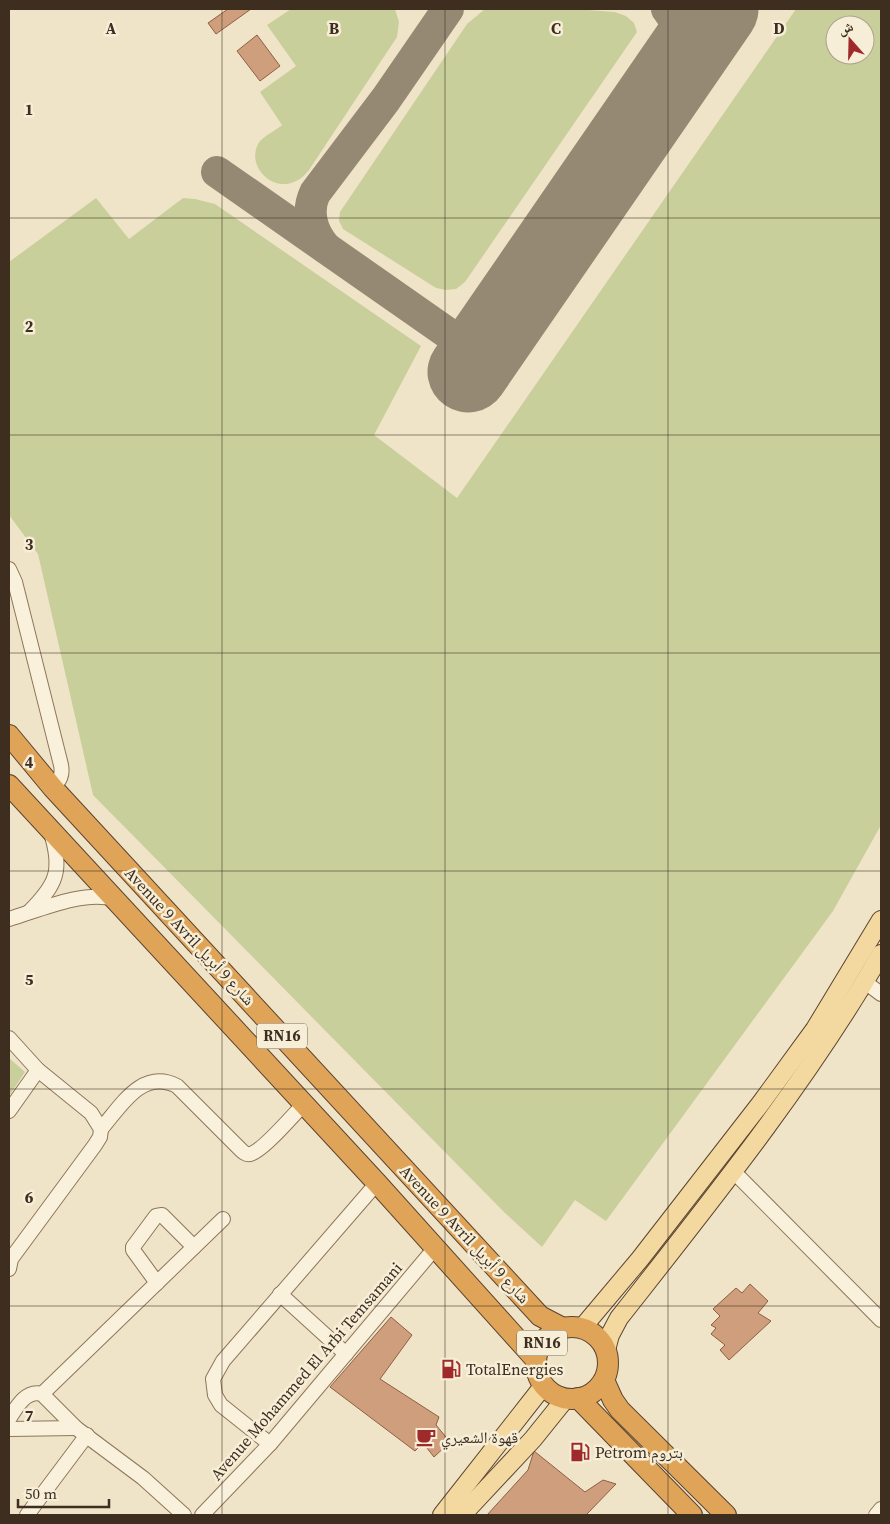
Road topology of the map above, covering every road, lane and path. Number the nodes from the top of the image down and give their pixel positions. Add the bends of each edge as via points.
1 (9, 569) edge
2 (9, 735) edge
3 (9, 785) edge
4 (53, 788) junction
5 (49, 828) junction
6 (115, 900) junction
7 (27, 913) junction
8 (9, 919) edge
9 (881, 920) edge
10 (881, 954) edge
11 (865, 982) junction
12 (881, 994) edge
13 (9, 1038) edge
14 (38, 1070) junction
15 (304, 1104) junction
16 (9, 1111) edge
17 (101, 1129) junction
18 (733, 1171) junction
19 (376, 1183) junction
20 (223, 1219) dead end
21 (194, 1247) junction
22 (435, 1248) junction
23 (10, 1262) edge
24 (157, 1283) junction
25 (280, 1294) junction
26 (881, 1320) edge
27 (572, 1328) junction
28 (606, 1350) junction
29 (346, 1354) junction
30 (536, 1360) junction
31 (604, 1380) junction
32 (544, 1386) junction
33 (42, 1394) junction
34 (572, 1398) junction
35 (9, 1419) edge
36 (9, 1429) edge
37 (81, 1432) junction
38 (270, 1444) junction
39 (881, 1510) edge
40 (27, 1515) edge
41 (184, 1515) edge
42 (202, 1515) edge
43 (442, 1515) edge
44 (462, 1515) edge
45 (692, 1515) edge
46 (726, 1515) edge
47 (876, 1515) edge

1 - 4 street via 62,772
2 - 4 highway, Avenue 9 Avril شارع 9 أبريل / RN16
3 - 5 highway, Avenue 9 Avril شارع 9 أبريل / RN16
4 - 27 highway, Avenue 9 Avril شارع 9 أبريل / RN16 via 540,1316
5 - 6 highway, Avenue 9 Avril شارع 9 أبريل / RN16
5 - 7 street via 57,852 54,881
6 - 7 street via 104,896 84,896
6 - 15 highway, Avenue 9 Avril شارع 9 أبريل / RN16
7 - 8 street
9 - 27 main road via 815,1028 761,1103 646,1251
10 - 11 main road
11 - 12 street
11 - 18 main road
13 - 14 street
14 - 16 street
14 - 17 street via 91,1113
15 - 17 street via 257,1151 250,1154 245,1154 177,1086 168,1081 148,1082 139,1088
15 - 19 highway, Avenue 9 Avril شارع 9 أبريل / RN16
17 - 23 street via 100,1137 90,1152
18 - 26 street
18 - 28 main road via 619,1318
19 - 22 highway, Avenue 9 Avril شارع 9 أبريل / RN16
19 - 25 street
20 - 21 street
21 - 24 street
21 - 24 street via 162,1215 156,1216 133,1250
22 - 29 street, Avenue Mohammed El Arbi Temsamani
22 - 30 highway, Avenue 9 Avril شارع 9 أبريل / RN16
24 - 33 street
25 - 29 street
25 - 38 street via 223,1361 213,1378 215,1395 221,1405
27 - 28 highway, RN16 via 592,1332
27 - 30 highway, RN16 via 553,1332 544,1340
28 - 31 highway via 608,1370
29 - 38 street, Avenue Mohammed El Arbi Temsamani
30 - 32 highway, RN16
31 - 34 highway via 588,1394
31 - 46 highway via 620,1410
32 - 34 highway via 554,1394
32 - 43 main road
33 - 35 street via 30,1394 23,1399
33 - 37 street
34 - 44 main road
34 - 45 highway
36 - 37 street
37 - 40 street
37 - 41 street via 143,1478
38 - 42 street, Avenue Mohammed El Arbi Temsamani
39 - 47 street

